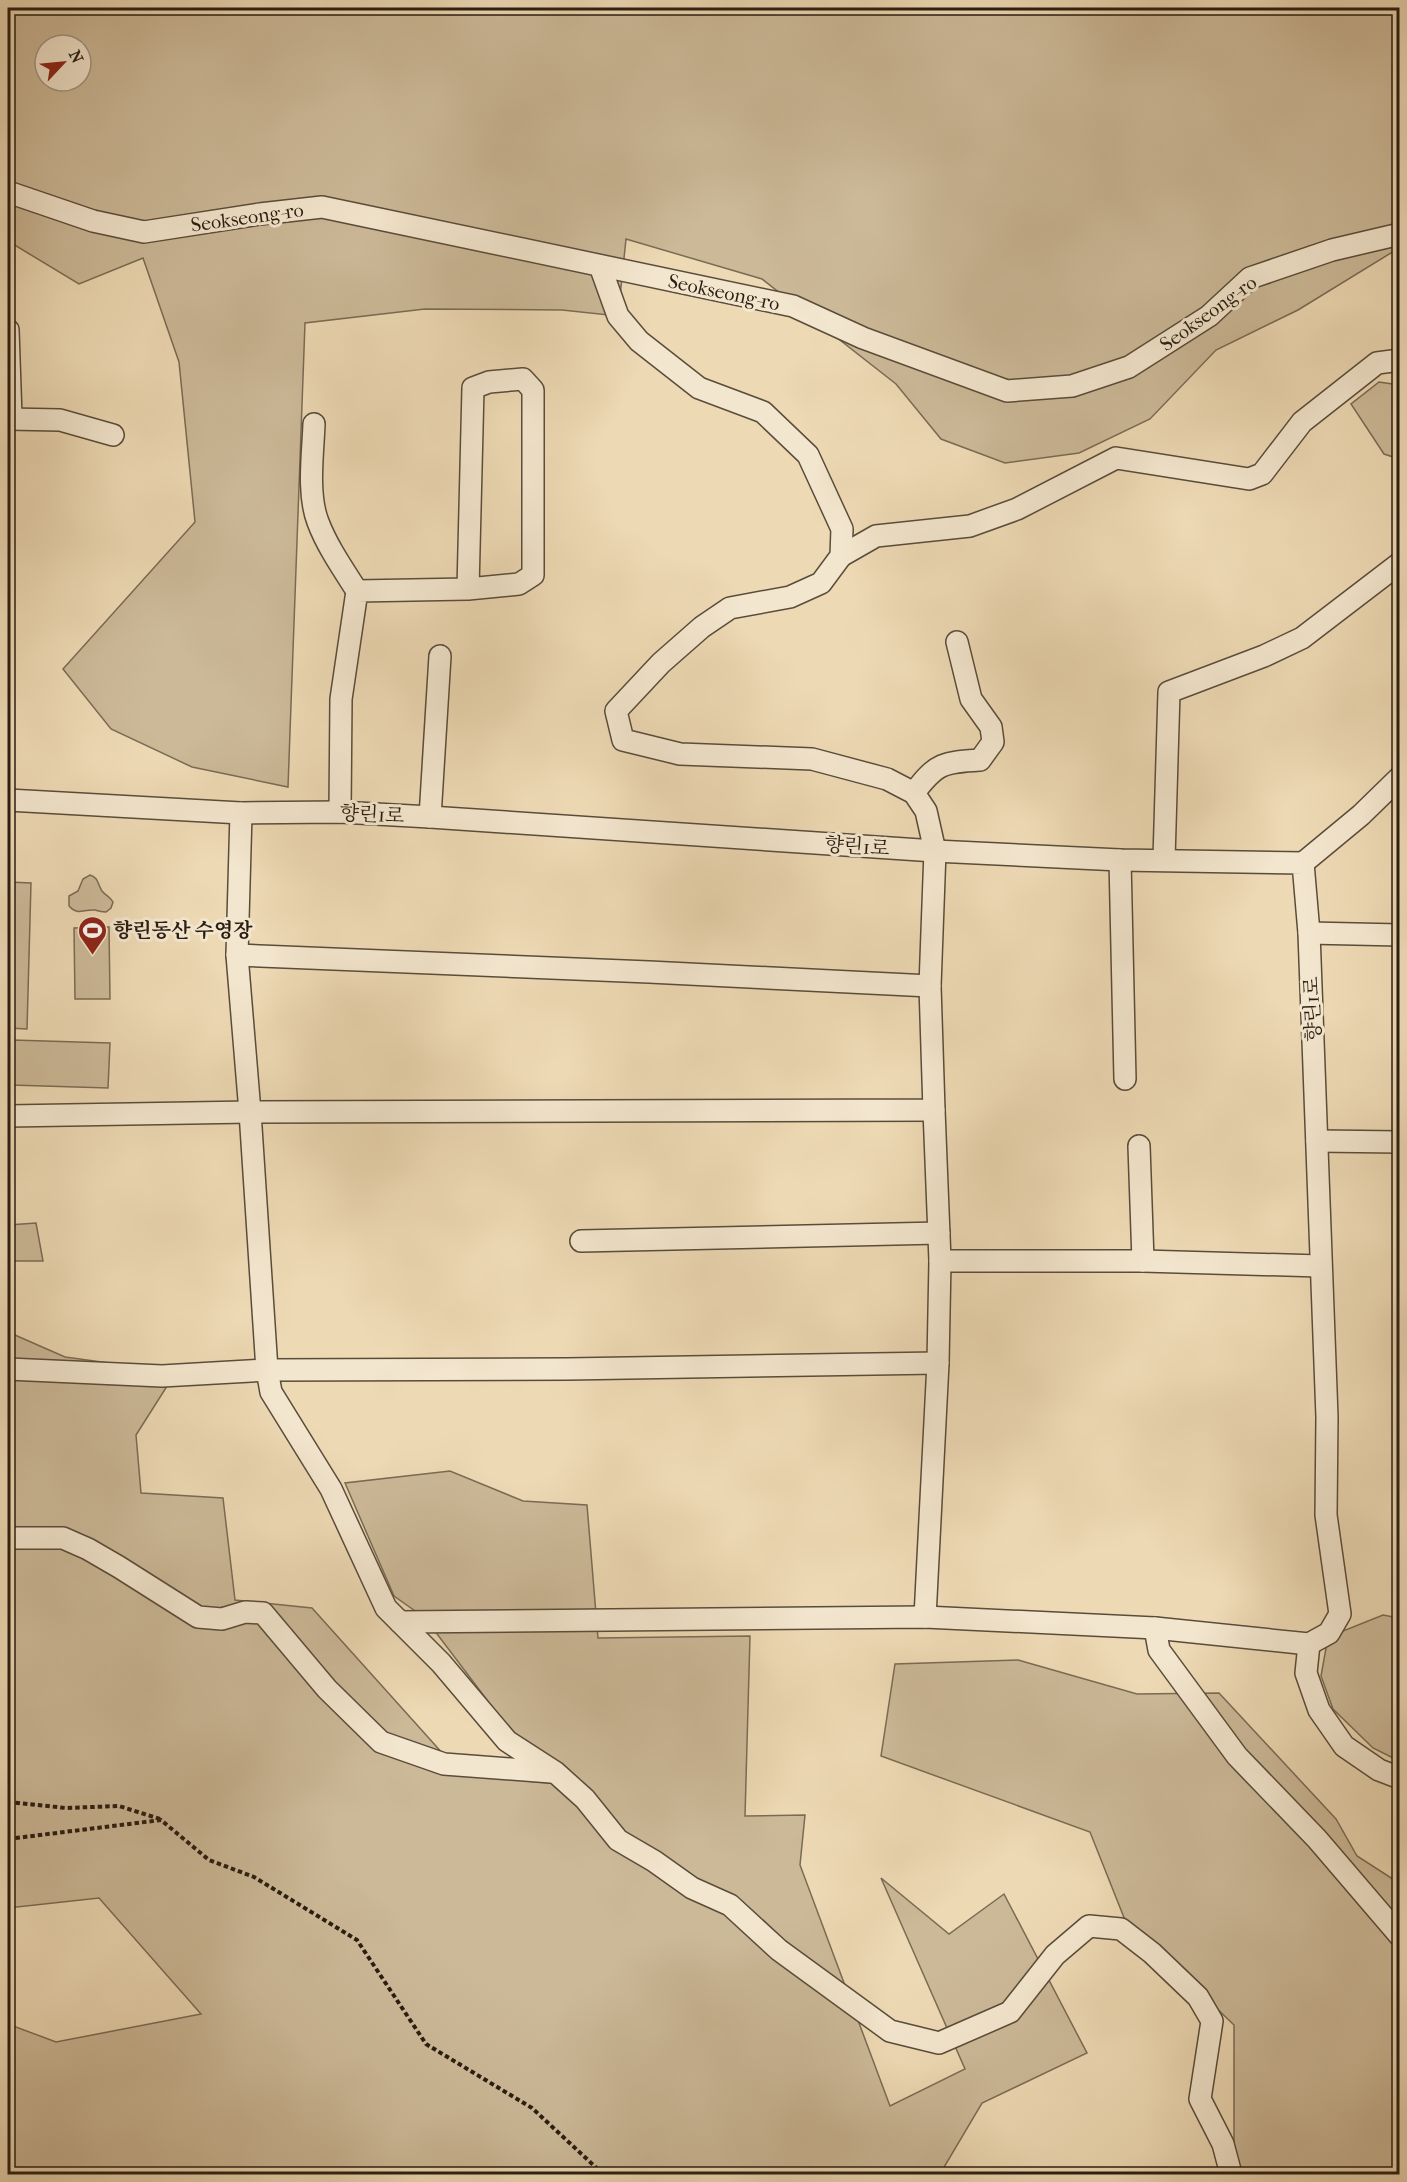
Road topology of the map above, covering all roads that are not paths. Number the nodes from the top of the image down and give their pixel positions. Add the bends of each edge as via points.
1 (8, 192) edge
2 (1400, 234) edge
3 (600, 266) junction
4 (8, 330) edge
5 (1400, 360) edge
6 (9, 418) edge
7 (314, 424) dead end
8 (113, 435) dead end
9 (841, 556) junction
10 (1400, 563) edge
11 (468, 589) junction
12 (357, 591) junction
13 (957, 642) dead end
14 (440, 656) dead end
15 (1400, 777) edge
16 (914, 793) junction
17 (8, 800) edge
18 (340, 812) junction
19 (241, 813) junction
20 (430, 817) junction
21 (934, 851) junction
22 (1164, 859) junction
23 (1120, 860) junction
24 (1304, 863) junction
25 (1309, 933) junction
26 (1400, 935) edge
27 (237, 955) junction
28 (930, 986) junction
29 (1125, 1079) dead end
30 (934, 1110) junction
31 (250, 1112) junction
32 (8, 1116) edge
33 (1317, 1141) junction
34 (1400, 1142) edge
35 (1139, 1146) dead end
36 (939, 1233) junction
37 (581, 1241) dead end
38 (940, 1261) junction
39 (1143, 1261) junction
40 (1320, 1266) junction
41 (938, 1363) junction
42 (8, 1369) edge
43 (267, 1370) junction
44 (8, 1538) edge
45 (926, 1617) junction
46 (400, 1622) junction
47 (1155, 1628) junction
48 (1309, 1644) junction
49 (555, 1772) junction
50 (1400, 1778) edge
51 (1400, 1936) edge
52 (1231, 2175) edge

1 - 3 street, Seokseong-ro via 93,221 144,232 322,207
2 - 3 street, Seokseong-ro via 1332,250 1250,278 1209,316 1129,367 1072,386 1007,391 863,338 793,306
3 - 9 street via 618,316 639,341 699,388 763,412 808,455 843,528
4 - 6 street
5 - 9 street via 1377,363 1367,370 1302,422 1262,474 1249,479 1116,458 1017,509 970,526 876,536
6 - 8 street via 60,420
7 - 12 street via 313,501 317,521
9 - 16 street via 821,583 790,597 730,608 702,627 616,711 623,740 680,754 812,759 887,779
10 - 22 street via 1302,638 1168,692
11 - 11 street via 473,388 489,382 523,379 533,390 533,575 519,584
11 - 12 street
12 - 18 street via 341,699
13 - 16 street via 971,699 991,727 993,742 980,760 938,766
14 - 20 street
15 - 24 street
16 - 21 street via 926,811
17 - 19 street, 향린1로
18 - 19 street, 향린1로
18 - 20 street, 향린1로
19 - 27 street
20 - 21 street, 향린1로
21 - 23 street, 향린1로
21 - 28 street
22 - 23 street, 향린1로
22 - 24 street, 향린1로
23 - 29 street
24 - 25 street, 향린1로
25 - 26 street
25 - 33 street, 향린1로
27 - 28 street
27 - 31 street
28 - 30 street
30 - 31 street
30 - 36 street
31 - 32 street
31 - 43 street
33 - 34 street
33 - 40 street, 향린1로
35 - 39 street
36 - 37 street
36 - 38 street
38 - 39 street
38 - 41 street
39 - 40 street
40 - 48 street, 향린1로 via 1327,1417 1326,1515 1340,1614 1329,1633
41 - 43 street
41 - 45 street
42 - 43 street via 162,1376
43 - 46 street via 271,1392 331,1489 386,1608
44 - 49 street via 63,1538 88,1548 198,1617 222,1619 245,1612 263,1612 327,1689 381,1742 444,1764
45 - 46 street
45 - 47 street
46 - 49 street via 441,1663 507,1741
47 - 48 street
47 - 51 street via 1159,1650 1237,1756 1317,1839
48 - 50 street via 1306,1673 1319,1710 1344,1746 1379,1770
49 - 52 street via 585,1799 618,1840 692,1888 730,1905 779,1950 890,2031 939,2043 1010,2012 1055,1955 1089,1926 1121,1929 1198,1997 1212,2021 1200,2099 1223,2144

